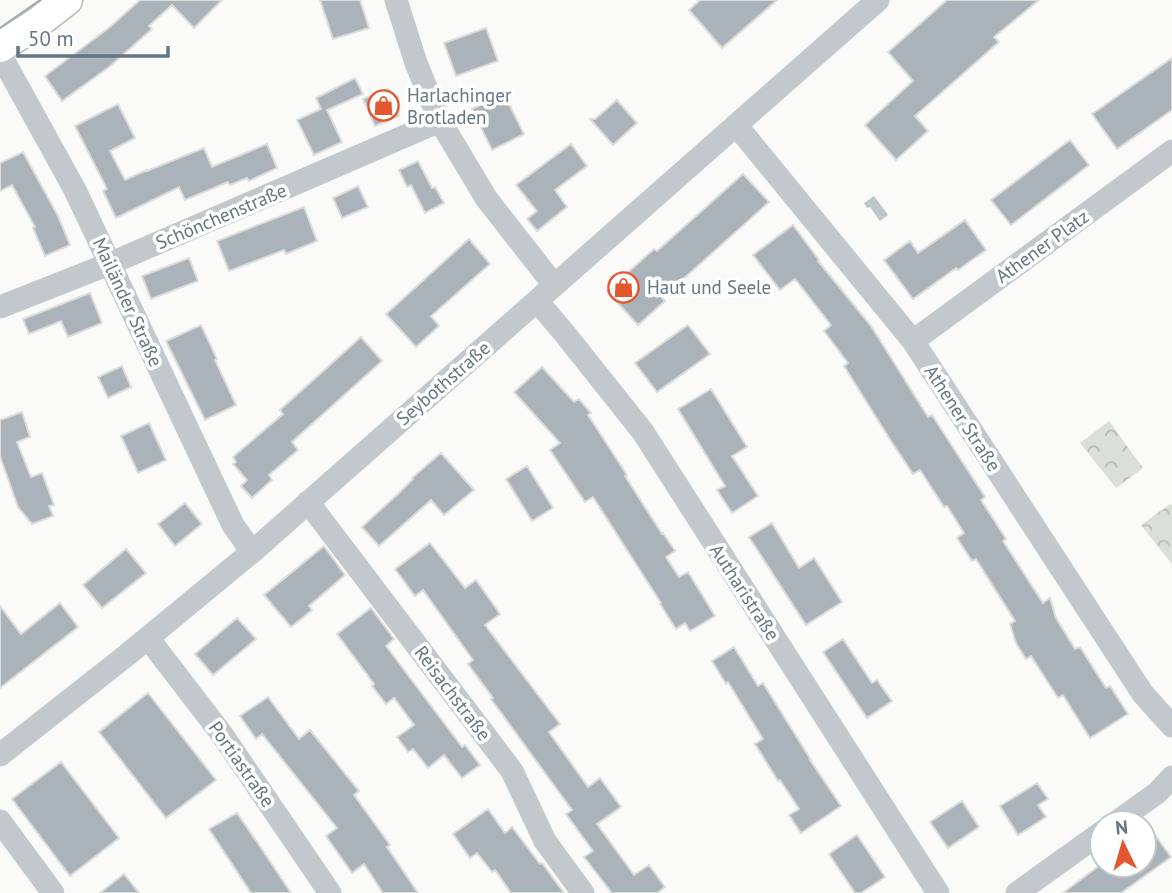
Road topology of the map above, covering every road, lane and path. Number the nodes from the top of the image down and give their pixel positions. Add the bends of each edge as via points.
1 (67, 0) edge
2 (396, 0) edge
3 (878, 0) edge
4 (0, 47) edge
5 (0, 54) edge
6 (440, 121) junction
7 (736, 124) junction
8 (1172, 151) edge
9 (109, 264) junction
10 (554, 285) junction
11 (537, 301) junction
12 (0, 307) edge
13 (913, 341) junction
14 (309, 502) junction
15 (252, 552) junction
16 (148, 638) junction
17 (1172, 726) edge
18 (0, 755) edge
19 (1172, 777) edge
20 (1135, 809) edge
21 (0, 821) edge
22 (1088, 842) edge
23 (53, 893) edge
24 (330, 893) edge
25 (583, 893) edge
26 (938, 893) edge
27 (1017, 893) edge

1 - 4 main road
2 - 6 street
3 - 7 street, Seybothstraße
5 - 9 street, Mailänder Straße via 75,190
6 - 9 street, Schönchenstraße
6 - 10 street via 486,198
7 - 10 street, Seybothstraße
7 - 13 street, Athener Straße
8 - 13 street, Athener Platz
9 - 12 street, Schönchenstraße
9 - 15 street, Mailänder Straße via 233,525
10 - 11 street, Seybothstraße
11 - 14 street, Seybothstraße
11 - 26 street, Autharistraße via 643,432
13 - 17 street, Athener Straße via 1143,694
14 - 15 street, Seybothstraße
14 - 25 street, Reisachstraße via 512,771 545,841
15 - 16 street, Seybothstraße
16 - 18 street, Seybothstraße
16 - 24 street, Portiastraße via 221,733
19 - 20 street
21 - 23 street
22 - 27 street

